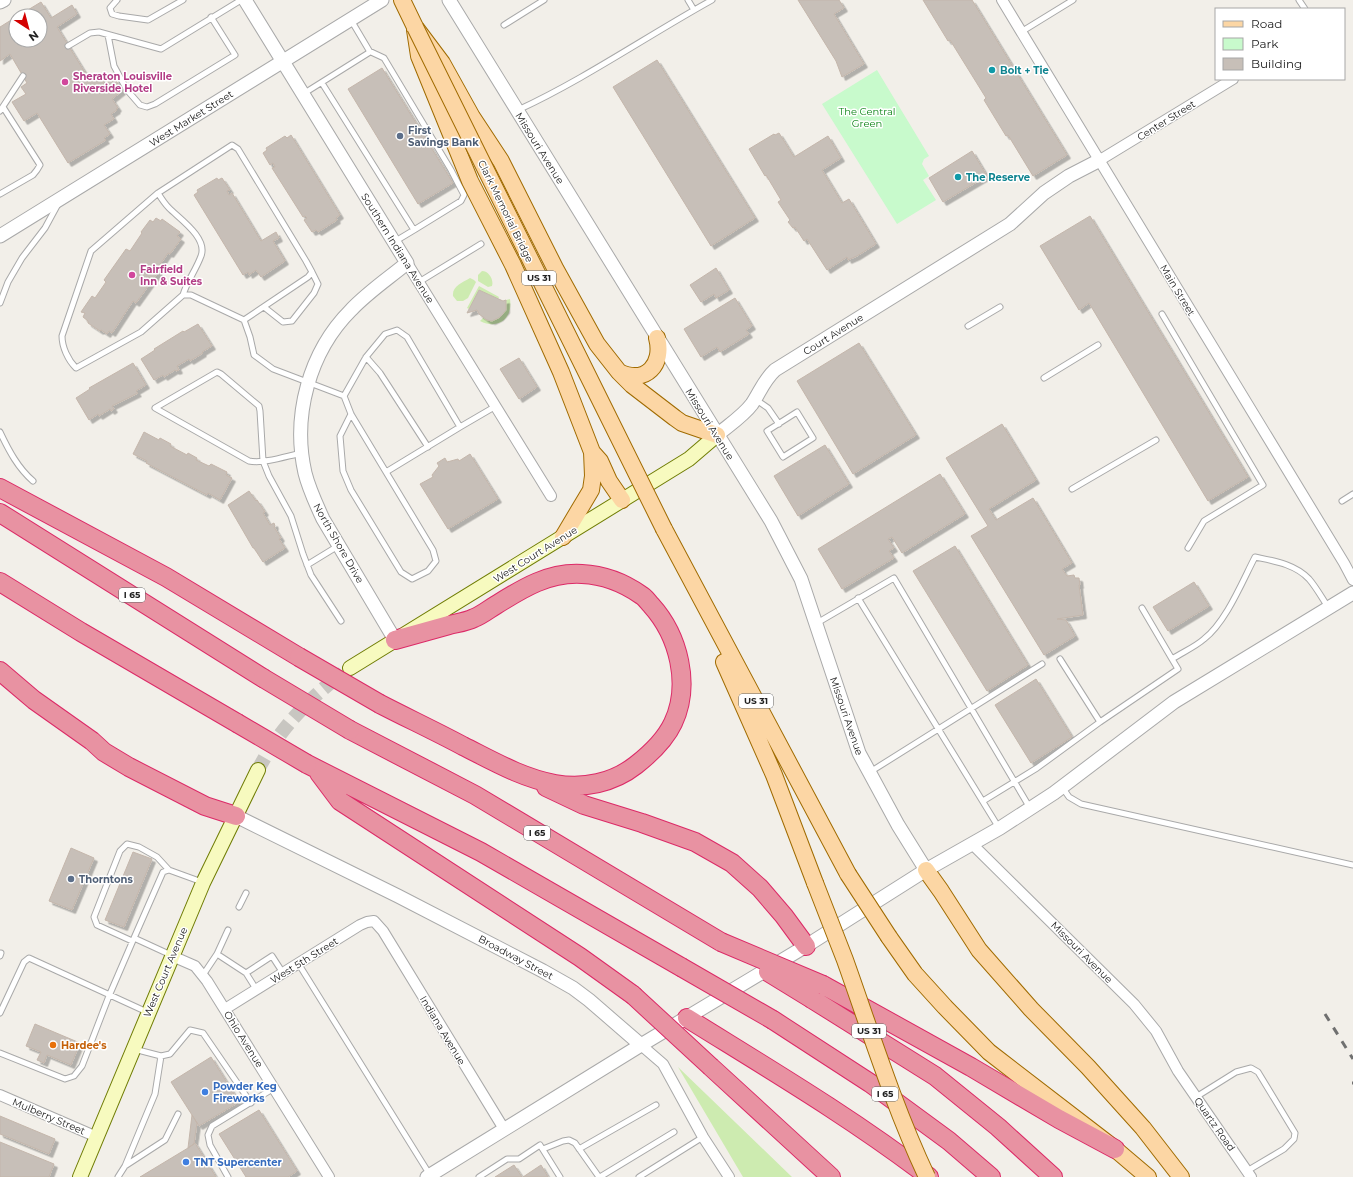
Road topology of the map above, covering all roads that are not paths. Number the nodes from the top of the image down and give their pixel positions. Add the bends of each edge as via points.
1 (4, 0) edge
2 (117, 0) edge
3 (183, 0) edge
4 (241, 0) edge
5 (245, 0) edge
6 (382, 0) edge
7 (402, 0) edge
8 (448, 0) edge
9 (544, 0) edge
10 (688, 0) edge
11 (712, 0) edge
12 (1002, 0) edge
13 (1073, 0) edge
14 (0, 2) edge
15 (694, 10) junction
16 (211, 17) junction
17 (350, 20) junction
18 (504, 25) dead end
19 (415, 27) junction
20 (1021, 32) junction
21 (108, 35) junction
22 (68, 46) dead end
23 (369, 51) junction
24 (282, 61) junction
25 (23, 76) dead end
26 (1231, 80) edge
27 (322, 83) junction
28 (303, 94) junction
29 (1, 109) edge
30 (517, 111) junction
31 (1100, 160) junction
32 (158, 193) junction
33 (0, 194) edge
34 (61, 198) junction
35 (414, 230) junction
36 (0, 236) edge
37 (394, 242) junction
38 (481, 244) dead end
39 (407, 263) junction
40 (312, 272) junction
41 (419, 282) junction
42 (183, 295) junction
43 (0, 303) edge
44 (264, 307) junction
45 (1000, 307) dead end
46 (1162, 314) dead end
47 (244, 320) junction
48 (968, 326) dead end
49 (657, 338) junction
50 (1098, 345) dead end
51 (366, 357) junction
52 (619, 372) junction
53 (1044, 378) dead end
54 (308, 382) junction
55 (344, 396) junction
56 (755, 399) junction
57 (496, 406) junction
58 (351, 414) junction
59 (779, 424) junction
60 (460, 427) junction
61 (0, 432) edge
62 (717, 435) junction
63 (1156, 440) dead end
64 (428, 447) junction
65 (592, 452) junction
66 (302, 453) junction
67 (263, 461) junction
68 (386, 472) junction
69 (33, 481) dead end
70 (0, 488) edge
71 (1072, 489) dead end
72 (1353, 494) edge
73 (551, 496) dead end
74 (622, 500) junction
75 (1342, 500) dead end
76 (0, 513) edge
77 (664, 529) junction
78 (563, 537) junction
79 (339, 545) junction
80 (1188, 548) dead end
81 (307, 565) junction
82 (1353, 580) edge
83 (0, 582) edge
84 (1353, 593) edge
85 (858, 598) junction
86 (1328, 607) junction
87 (1142, 608) dead end
88 (341, 621) dead end
89 (816, 624) junction
90 (395, 640) junction
91 (1060, 659) dead end
92 (1172, 659) junction
93 (1042, 664) dead end
94 (350, 668) tunnel mouth
95 (0, 670) edge
96 (971, 708) junction
97 (1100, 722) junction
98 (938, 729) junction
99 (496, 763) junction
100 (311, 766) junction
101 (258, 770) tunnel mouth
102 (869, 772) junction
103 (1014, 782) junction
104 (1062, 787) junction
105 (983, 802) junction
106 (1030, 809) junction
107 (236, 816) junction
108 (1000, 828) junction
109 (972, 844) junction
110 (1353, 865) edge
111 (169, 870) junction
112 (926, 870) junction
113 (203, 883) junction
114 (246, 893) dead end
115 (239, 907) dead end
116 (228, 930) dead end
117 (383, 931) joint
118 (133, 940) junction
119 (806, 946) junction
120 (216, 954) junction
121 (172, 956) junction
122 (298, 963) junction
123 (246, 973) junction
124 (283, 973) junction
125 (203, 976) junction
126 (256, 989) junction
127 (817, 992) junction
128 (109, 996) junction
129 (225, 1009) junction
130 (0, 1013) edge
131 (148, 1013) junction
132 (687, 1018) junction
133 (641, 1044) junction
134 (133, 1049) junction
135 (0, 1053) edge
136 (161, 1056) junction
137 (1178, 1071) joint
138 (274, 1088) junction
139 (0, 1095) edge
140 (1196, 1097) junction
141 (251, 1103) junction
142 (656, 1105) dead end
143 (178, 1114) dead end
144 (504, 1129) junction
145 (674, 1132) dead end
146 (97, 1136) junction
147 (703, 1137) junction
148 (543, 1149) junction
149 (580, 1149) junction
150 (1115, 1149) junction
151 (125, 1166) junction
152 (1249, 1174) edge
153 (428, 1176) edge
154 (81, 1177) edge
155 (118, 1177) edge
156 (228, 1177) edge
157 (329, 1177) edge
158 (479, 1177) edge
159 (560, 1177) edge
160 (599, 1177) edge
161 (639, 1177) edge
162 (729, 1177) edge
163 (831, 1177) edge
164 (928, 1177) edge
165 (991, 1177) edge
166 (1053, 1177) edge
167 (1148, 1177) edge
168 (1181, 1177) edge

1 - 14 street
2 - 3 lane via 110,8 112,14 148,20
4 - 16 lane
5 - 24 street, Southern Indiana Avenue
6 - 17 street, West Market Street
7 - 19 main road, Clark Memorial Bridge / US 31
8 - 30 street, Missouri Avenue
9 - 18 lane
10 - 15 lane
11 - 15 lane
12 - 20 street, Main Street
13 - 20 lane
15 - 30 lane via 551,95
16 - 21 lane via 161,49
16 - 21 lane via 234,55 147,107 140,105 127,90 114,66
17 - 23 lane
17 - 24 street, West Market Street
19 - 52 main road, bridge via 442,63 472,117 501,161 585,324
19 - 65 main road via 419,56 470,181 513,265 561,372
19 - 77 main road, Clark Memorial Bridge / US 31, bridge
20 - 31 street, Main Street
21 - 22 lane via 90,33
23 - 27 lane
23 - 35 lane via 384,58 464,195 461,201
24 - 28 street, Southern Indiana Avenue
24 - 34 street, West Market Street
25 - 29 lane
26 - 31 street, Center Street
27 - 28 lane
27 - 35 lane
28 - 37 street, Southern Indiana Avenue
29 - 33 lane via 40,165 33,175
30 - 49 street, Missouri Avenue
31 - 56 street, Court Avenue via 1044,193 1010,224 774,370
31 - 82 street, Main Street
32 - 40 lane via 232,145 238,149
32 - 42 lane via 167,206 198,236 203,246 202,255
32 - 42 lane via 91,251 62,336 62,343 71,362 76,368 141,332
34 - 36 street, West Market Street
34 - 43 lane via 45,228 22,258 8,282
35 - 37 lane
37 - 39 street, Southern Indiana Avenue
38 - 41 lane
39 - 41 street, Southern Indiana Avenue
39 - 54 street, North Shore Drive via 341,321 323,347
40 - 44 lane
40 - 44 lane via 318,284 292,321 283,322
41 - 57 street, Southern Indiana Avenue
42 - 47 lane via 191,295
44 - 47 lane
45 - 48 lane
46 - 80 lane via 1263,485 1204,522
47 - 54 lane via 254,355 273,369
49 - 52 main road via 659,356 650,370 632,376
49 - 62 street, Missouri Avenue
50 - 53 lane
51 - 55 lane
51 - 60 lane via 385,334 397,330 407,337
51 - 64 lane via 380,373
52 - 62 main road via 682,423
54 - 55 lane
54 - 66 street, North Shore Drive via 302,408
55 - 58 lane
56 - 59 lane via 768,408
56 - 62 street, Court Avenue via 746,411
57 - 60 lane
57 - 73 street, Southern Indiana Avenue
58 - 68 lane
58 - 68 lane via 340,436 343,471 351,490 401,572 412,579 428,571 436,561 433,550
59 - 59 lane via 797,412 813,438 783,457 768,431
60 - 64 lane
61 - 69 lane via 10,454
62 - 74 main road, West Court Avenue via 689,459
62 - 89 street, Missouri Avenue via 771,521 801,580
63 - 71 lane
64 - 68 lane
65 - 74 main road via 600,461
65 - 78 main road via 591,490
66 - 67 lane
66 - 79 street, North Shore Drive via 305,473 316,504
67 - 67 lane via 249,461 155,408 217,372 259,406
67 - 81 lane via 291,516
70 - 99 highway, bridge via 166,577 380,704
72 - 75 lane
74 - 78 main road, West Court Avenue
76 - 127 highway, I 65, bridge via 350,730 475,796 721,942
77 - 150 main road, US 31, bridge via 848,874 915,974 989,1052
77 - 164 main road, US 31, bridge via 774,775 881,1065
78 - 90 main road, West Court Avenue
79 - 81 lane
79 - 90 street, North Shore Drive
81 - 88 lane
83 - 100 highway, I 65, bridge
84 - 86 street
85 - 89 lane
85 - 96 lane via 894,578
85 - 98 lane
86 - 92 lane via 1309,579 1300,571 1255,557 1215,629
86 - 104 street via 1174,702
87 - 92 lane
89 - 102 street, Missouri Avenue via 859,754
90 - 94 main road, West Court Avenue
90 - 99 highway via 474,618 532,584 548,577 567,574 597,576 620,583 643,596 658,612 670,631 678,655 682,677 680,700 673,723 663,739 645,758 628,771 608,780 581,786 530,778
91 - 97 lane
92 - 97 lane via 1178,669
93 - 96 lane
95 - 107 highway via 34,700 104,752 205,806
96 - 98 lane
96 - 103 lane
97 - 103 lane
98 - 102 lane
98 - 105 lane
99 - 119 highway via 584,805 695,842 726,860 760,888
100 - 163 highway, bridge via 340,801 580,957 633,995
100 - 165 highway, I 65, bridge via 481,852 773,1020 870,1083 949,1141
101 - 107 main road, West Court Avenue
102 - 112 street, Missouri Avenue via 898,826
103 - 105 lane
103 - 106 lane
104 - 106 street
104 - 110 lane via 1069,797 1081,804
105 - 108 lane
106 - 108 street
107 - 113 main road, West Court Avenue
107 - 133 street, Broadway Street via 391,892 543,971 573,988
108 - 109 street
109 - 112 street
109 - 137 street, Missouri Avenue via 1134,1004 1156,1031
111 - 113 lane
111 - 118 lane via 163,872
111 - 118 lane via 157,857 139,847 127,844 120,851 94,917 97,925
112 - 119 street
112 - 168 main road via 978,950 1143,1128
113 - 121 main road, West Court Avenue
114 - 115 lane
116 - 120 lane
117 - 122 street, West 5th Street via 374,921 367,922
117 - 144 street, Indiana Avenue
118 - 121 lane
118 - 128 lane
119 - 132 street
120 - 123 lane
120 - 125 lane
121 - 125 street, Ohio Avenue via 195,966
121 - 131 main road, West Court Avenue
122 - 124 street, West 5th Street
122 - 153 lane
123 - 124 lane via 272,956
123 - 126 lane
124 - 126 street, West 5th Street
125 - 129 street, Ohio Avenue
126 - 129 street, West 5th Street
127 - 150 highway via 970,1067
127 - 166 highway, I 65 via 935,1076 998,1127
128 - 130 lane via 29,958 24,962
128 - 131 lane
128 - 135 lane via 82,1066 74,1076 64,1079
129 - 138 street, Ohio Avenue
131 - 134 main road, West Court Avenue
132 - 133 street
132 - 164 highway via 810,1094 892,1149
133 - 144 street
133 - 147 street, Broadway Street via 663,1064
134 - 136 lane
134 - 146 main road, West Court Avenue
136 - 141 lane via 170,1054 190,1030 203,1033
136 - 151 lane via 155,1094
137 - 140 street, Quartz Road
138 - 141 lane
138 - 157 street, Ohio Avenue
139 - 146 street, Mulberry Street
140 - 152 street, Quartz Road
140 - 152 lane via 1236,1072 1251,1068 1258,1072 1295,1133 1294,1139 1284,1149
141 - 156 lane via 212,1126 208,1135 210,1145
142 - 149 lane
143 - 151 lane via 165,1140
144 - 153 street
145 - 160 lane
146 - 154 main road, West Court Avenue
147 - 161 lane
147 - 162 street, Broadway Street
148 - 149 lane via 569,1140
148 - 158 lane via 540,1145 519,1159 508,1159
148 - 159 lane
149 - 160 lane
150 - 167 main road, US 31
151 - 155 lane

